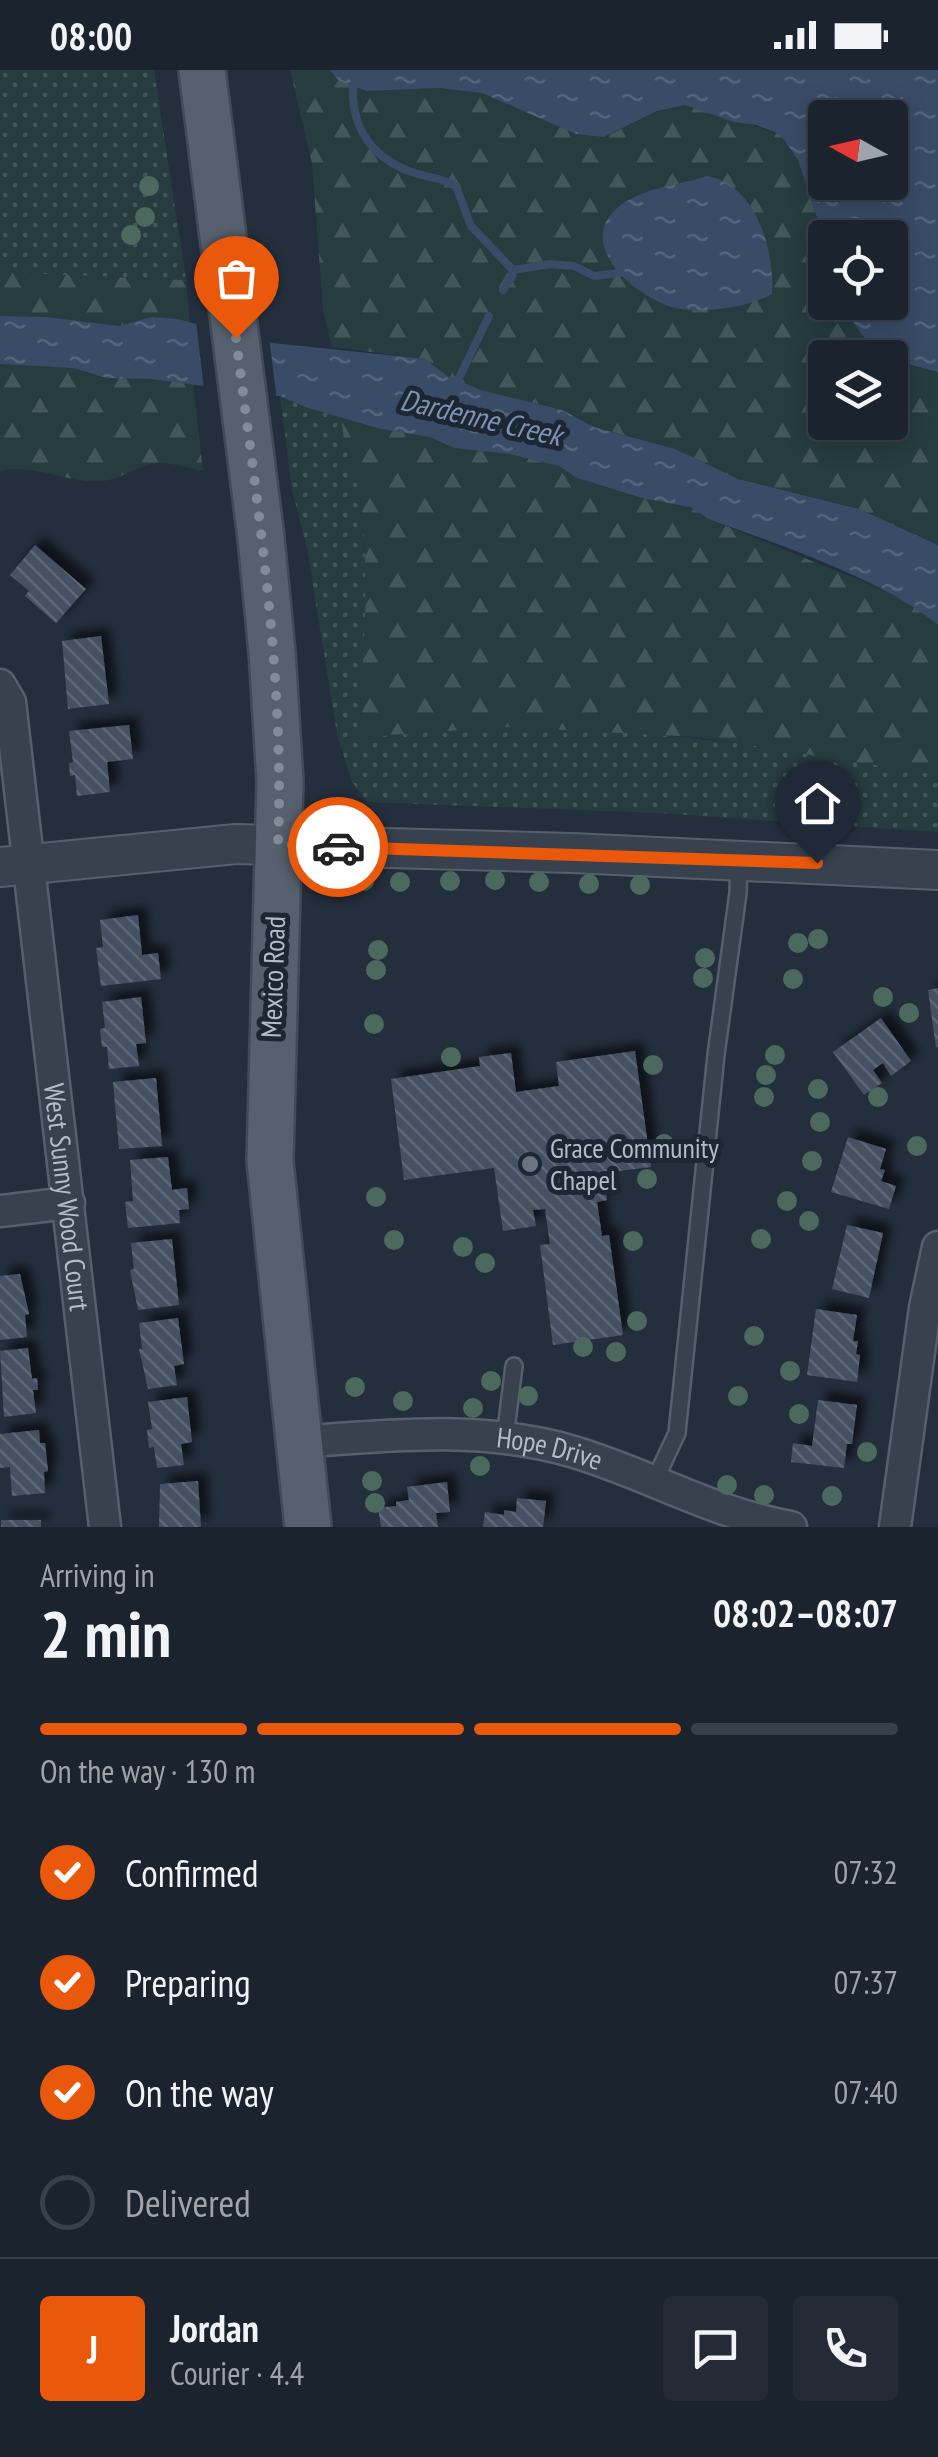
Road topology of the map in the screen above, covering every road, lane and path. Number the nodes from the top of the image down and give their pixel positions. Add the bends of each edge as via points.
1 (202, 70) edge
2 (0, 685) edge
3 (278, 844) junction
4 (739, 859) junction
5 (14, 866) edge
6 (938, 870) edge
7 (69, 1204) junction
8 (0, 1211) edge
9 (938, 1247) edge
10 (514, 1366) dead end
11 (505, 1438) junction
12 (299, 1442) junction
13 (654, 1482) junction
14 (105, 1527) edge
15 (308, 1527) edge
16 (792, 1527) edge
17 (895, 1527) edge

1 - 3 main road, Mexico Road via 272,652
2 - 5 street, West Sunny Wood Court via 10,702
3 - 4 street
3 - 5 street
3 - 12 main road, Mexico Road via 270,1161
4 - 6 street
4 - 13 lane via 677,1434
5 - 7 street, West Sunny Wood Court
7 - 8 street
7 - 14 street, West Sunny Wood Court
9 - 17 street
10 - 11 lane
11 - 12 street, Hope Drive via 429,1434
11 - 13 street, Hope Drive via 570,1450
12 - 15 main road, Mexico Road
13 - 16 street, Hope Drive via 727,1512

